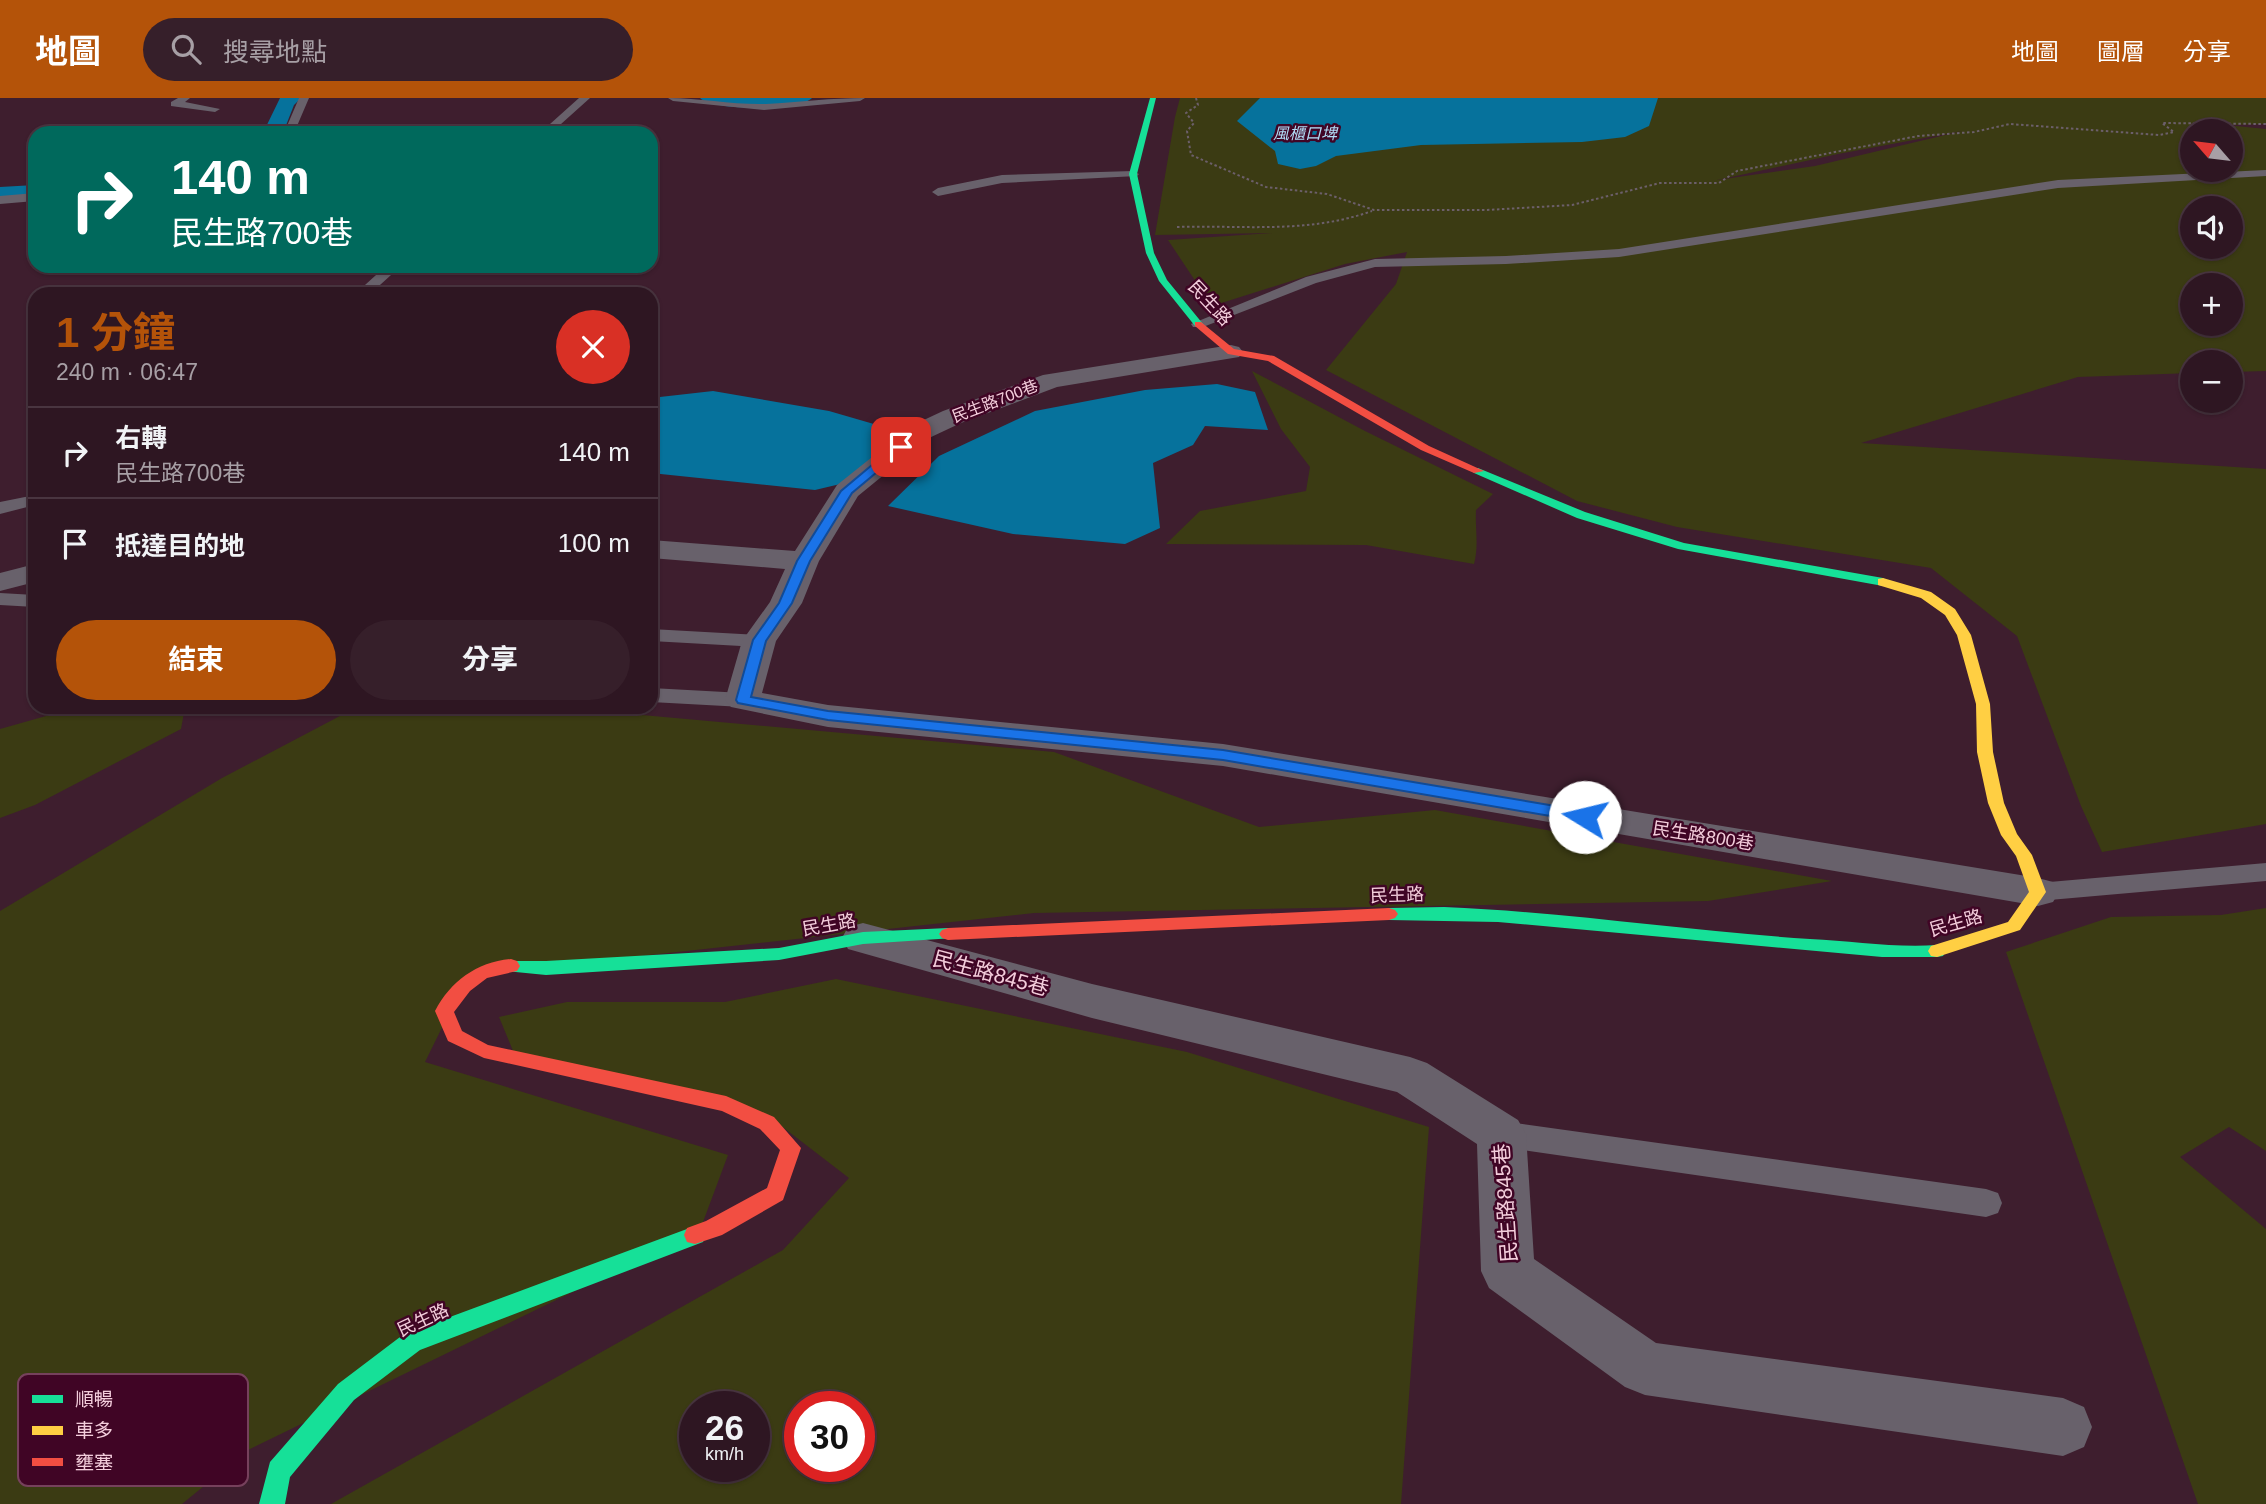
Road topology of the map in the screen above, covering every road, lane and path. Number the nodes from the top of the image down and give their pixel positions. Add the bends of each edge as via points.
1 (185, 98) edge
2 (303, 98) edge
3 (585, 98) edge
4 (673, 98) edge
5 (860, 98) edge
6 (1153, 98) edge
7 (1196, 98) edge
8 (215, 109) dead end
9 (2266, 124) edge
10 (292, 126) edge
11 (553, 126) edge
12 (2266, 173) edge
13 (1133, 174) junction
14 (938, 192) dead end
15 (28, 198) edge
16 (0, 200) edge
17 (1374, 211) junction
18 (1145, 229) junction
19 (386, 273) edge
20 (370, 287) edge
21 (1198, 324) junction
22 (1231, 352) junction
23 (28, 502) edge
24 (0, 508) edge
25 (658, 550) edge
26 (804, 561) junction
27 (28, 575) edge
28 (0, 582) edge
29 (0, 599) edge
30 (28, 601) edge
31 (658, 635) edge
32 (760, 640) junction
33 (658, 695) edge
34 (743, 700) junction
35 (2266, 872) edge
36 (2038, 891) junction
37 (863, 938) junction
38 (1501, 1134) junction
39 (1986, 1203) dead end
40 (2063, 1427) dead end
41 (272, 1504) edge

1 - 8 lane via 175,104
2 - 10 lane
3 - 11 lane
4 - 5 lane via 764,107
6 - 13 street, 民生路
7 - 17 path via 1198,105 1186,113 1194,123 1187,131 1191,155 1266,187 1327,194
9 - 17 path via 2162,124 2174,132 2159,135 2010,124 1918,136 1737,171 1719,183 1660,183 1572,205
12 - 21 lane via 2058,184 1619,253 1375,263 1311,280
13 - 14 lane via 1002,179
13 - 18 street, 民生路
15 - 16 lane
17 - 18 path via 1303,229 1217,224
18 - 21 street, 民生路 via 1163,281
19 - 20 lane
21 - 22 street, 民生路
22 - 26 street, 民生路700巷 via 1052,380 920,432 847,491
22 - 36 street, 民生路 via 1271,358 1425,449 1581,515 1682,546 1885,582 1926,595 1950,612 1964,635 1983,704 1985,752 1996,803
23 - 24 lane
25 - 26 street
26 - 32 street, 民生路700巷 via 786,603
27 - 28 street
29 - 30 lane
31 - 32 lane
32 - 34 street, 民生路700巷
33 - 34 lane
34 - 36 street, 民生路800巷 via 828,716 1223,755
35 - 36 lane
36 - 37 street, 民生路 via 2014,926 1934,952 1783,944 1643,927 1440,912
37 - 38 street, 民生路845巷 via 1092,1001 1410,1076
37 - 41 street, 民生路 via 779,954 502,966 480,973 457,991 444,1011 455,1036 484,1051 726,1104 767,1123 791,1148 776,1194 714,1228 412,1342 346,1392 279,1471
38 - 39 lane
38 - 40 street, 民生路845巷 via 1508,1271 1645,1368

